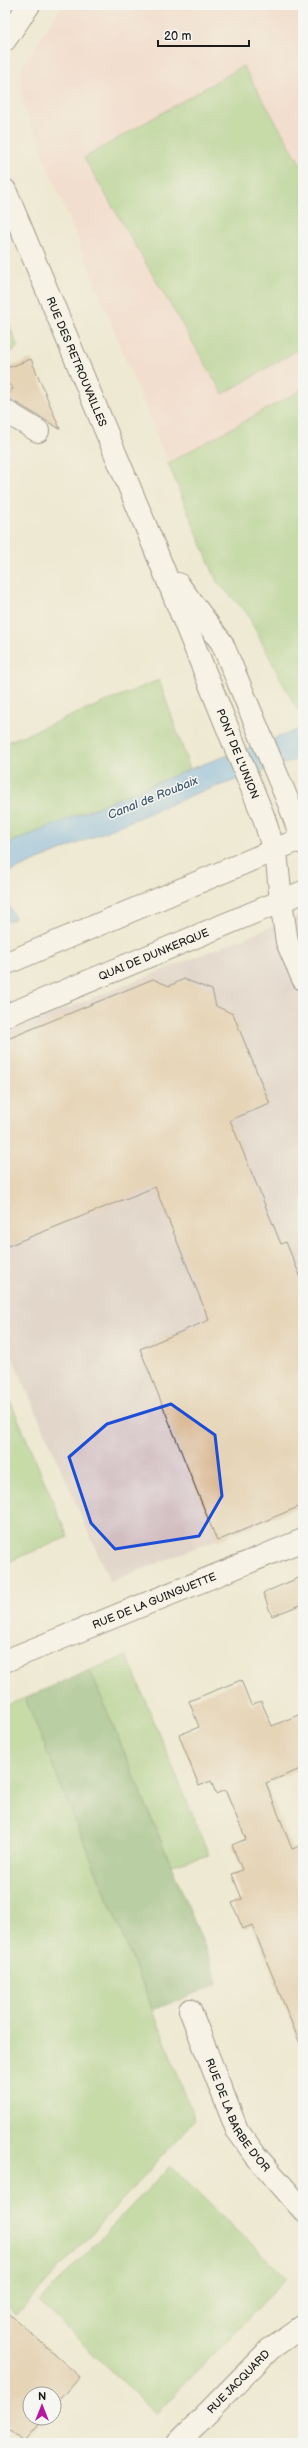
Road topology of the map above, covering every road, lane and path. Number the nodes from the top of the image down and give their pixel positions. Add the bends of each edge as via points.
1 (29, 5) edge
2 (5, 40) edge
3 (5, 190) edge
4 (5, 411) edge
5 (38, 431) dead end
6 (149, 534) junction
7 (211, 690) joint
8 (303, 840) edge
9 (274, 850) junction
10 (303, 892) edge
11 (281, 901) junction
12 (5, 964) edge
13 (303, 979) edge
14 (5, 1016) edge
15 (303, 1540) edge
16 (5, 1661) edge
17 (190, 2010) dead end
18 (303, 2210) edge
19 (303, 2326) edge
20 (178, 2443) edge

1 - 2 street
3 - 6 street, RUE DES RETROUVAILLES
4 - 5 street
6 - 7 street, RUE DES RETROUVAILLES
6 - 8 street, RUE DES RETROUVAILLES via 161,558 192,606 222,643
7 - 9 street, PONT DE L'UNION via 264,818
8 - 9 street
9 - 11 street, PONT DE L'UNION
9 - 12 street
10 - 11 street, QUAI DE DUNKERQUE
11 - 13 street, PONT DE L'UNION via 287,942
11 - 14 street, QUAI DE DUNKERQUE
15 - 16 street, RUE DE LA GUINGUETTE
17 - 18 street, RUE DE LA BARBE D'OR via 237,2130
19 - 20 street, RUE JACQUARD via 270,2349

